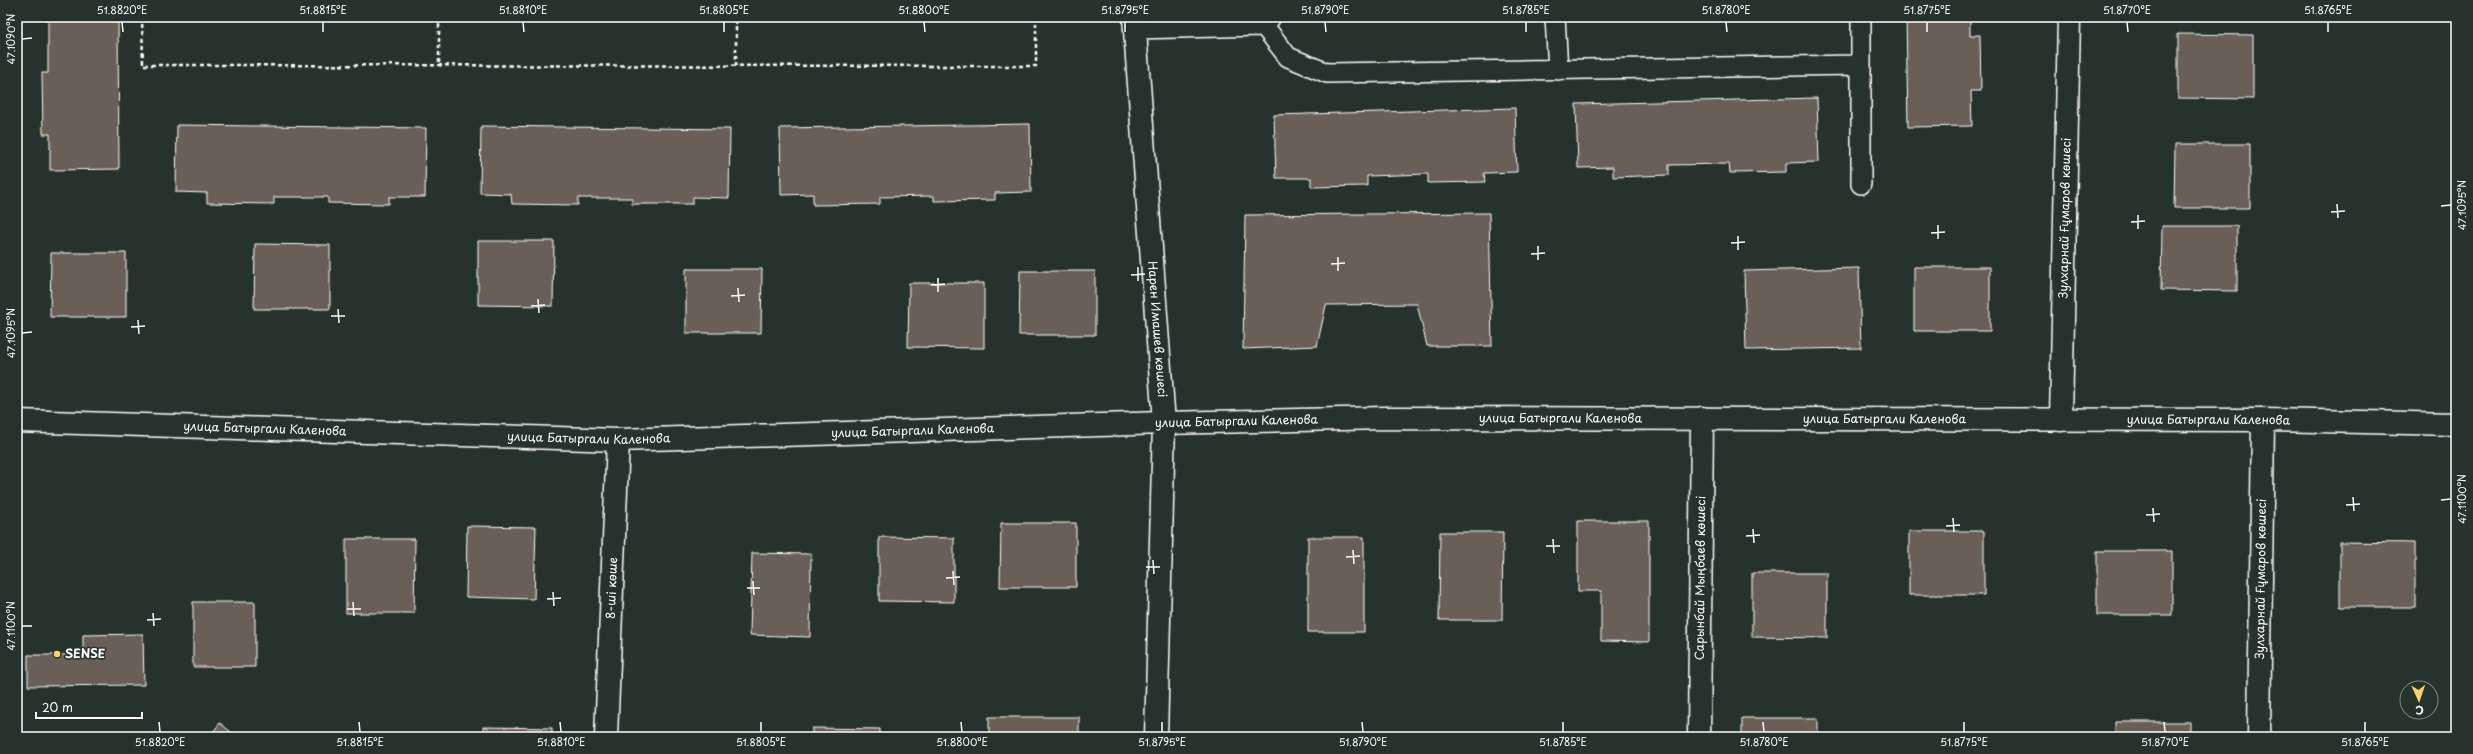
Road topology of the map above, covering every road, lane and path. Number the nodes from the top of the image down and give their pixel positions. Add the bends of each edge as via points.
1 (142, 17) edge
2 (439, 17) edge
3 (736, 17) edge
4 (1036, 17) edge
5 (1555, 17) edge
6 (1861, 17) edge
7 (2068, 17) edge
8 (1268, 22) edge
9 (1134, 23) edge
10 (439, 65) junction
11 (1860, 65) junction
12 (736, 66) junction
13 (1558, 70) junction
14 (1861, 184) dead end
15 (1702, 418) junction
16 (2061, 420) junction
17 (2263, 420) junction
18 (17, 421) edge
19 (1164, 423) junction
20 (2456, 424) edge
21 (618, 440) junction
22 (606, 737) edge
23 (1156, 737) edge
24 (1699, 737) edge
25 (2259, 737) edge

1 - 10 path via 143,65
2 - 10 path
3 - 12 path
4 - 12 path via 1036,66
5 - 13 lane
6 - 11 lane
7 - 16 street, Зулхарнай Ғұмаров көшесі
8 - 9 lane
8 - 13 lane via 1288,57 1327,73
9 - 19 street, Нарен Имашев көшесi
10 - 12 path
11 - 13 lane
11 - 14 lane
15 - 16 street, улица Батыргали Каленова
15 - 19 street, улица Батыргали Каленова via 1385,418
15 - 24 street, Сарынбай Мыңбаев көшесі
16 - 17 street, улица Батыргали Каленова
17 - 20 street, улица Батыргали Каленова
17 - 25 street, Зулхарнай Ғұмаров көшесі
18 - 21 street, улица Батыргали Каленова
19 - 21 street, улица Батыргали Каленова
19 - 23 street, Нарен Имашев көшесi
21 - 22 street, 8-шi көше

